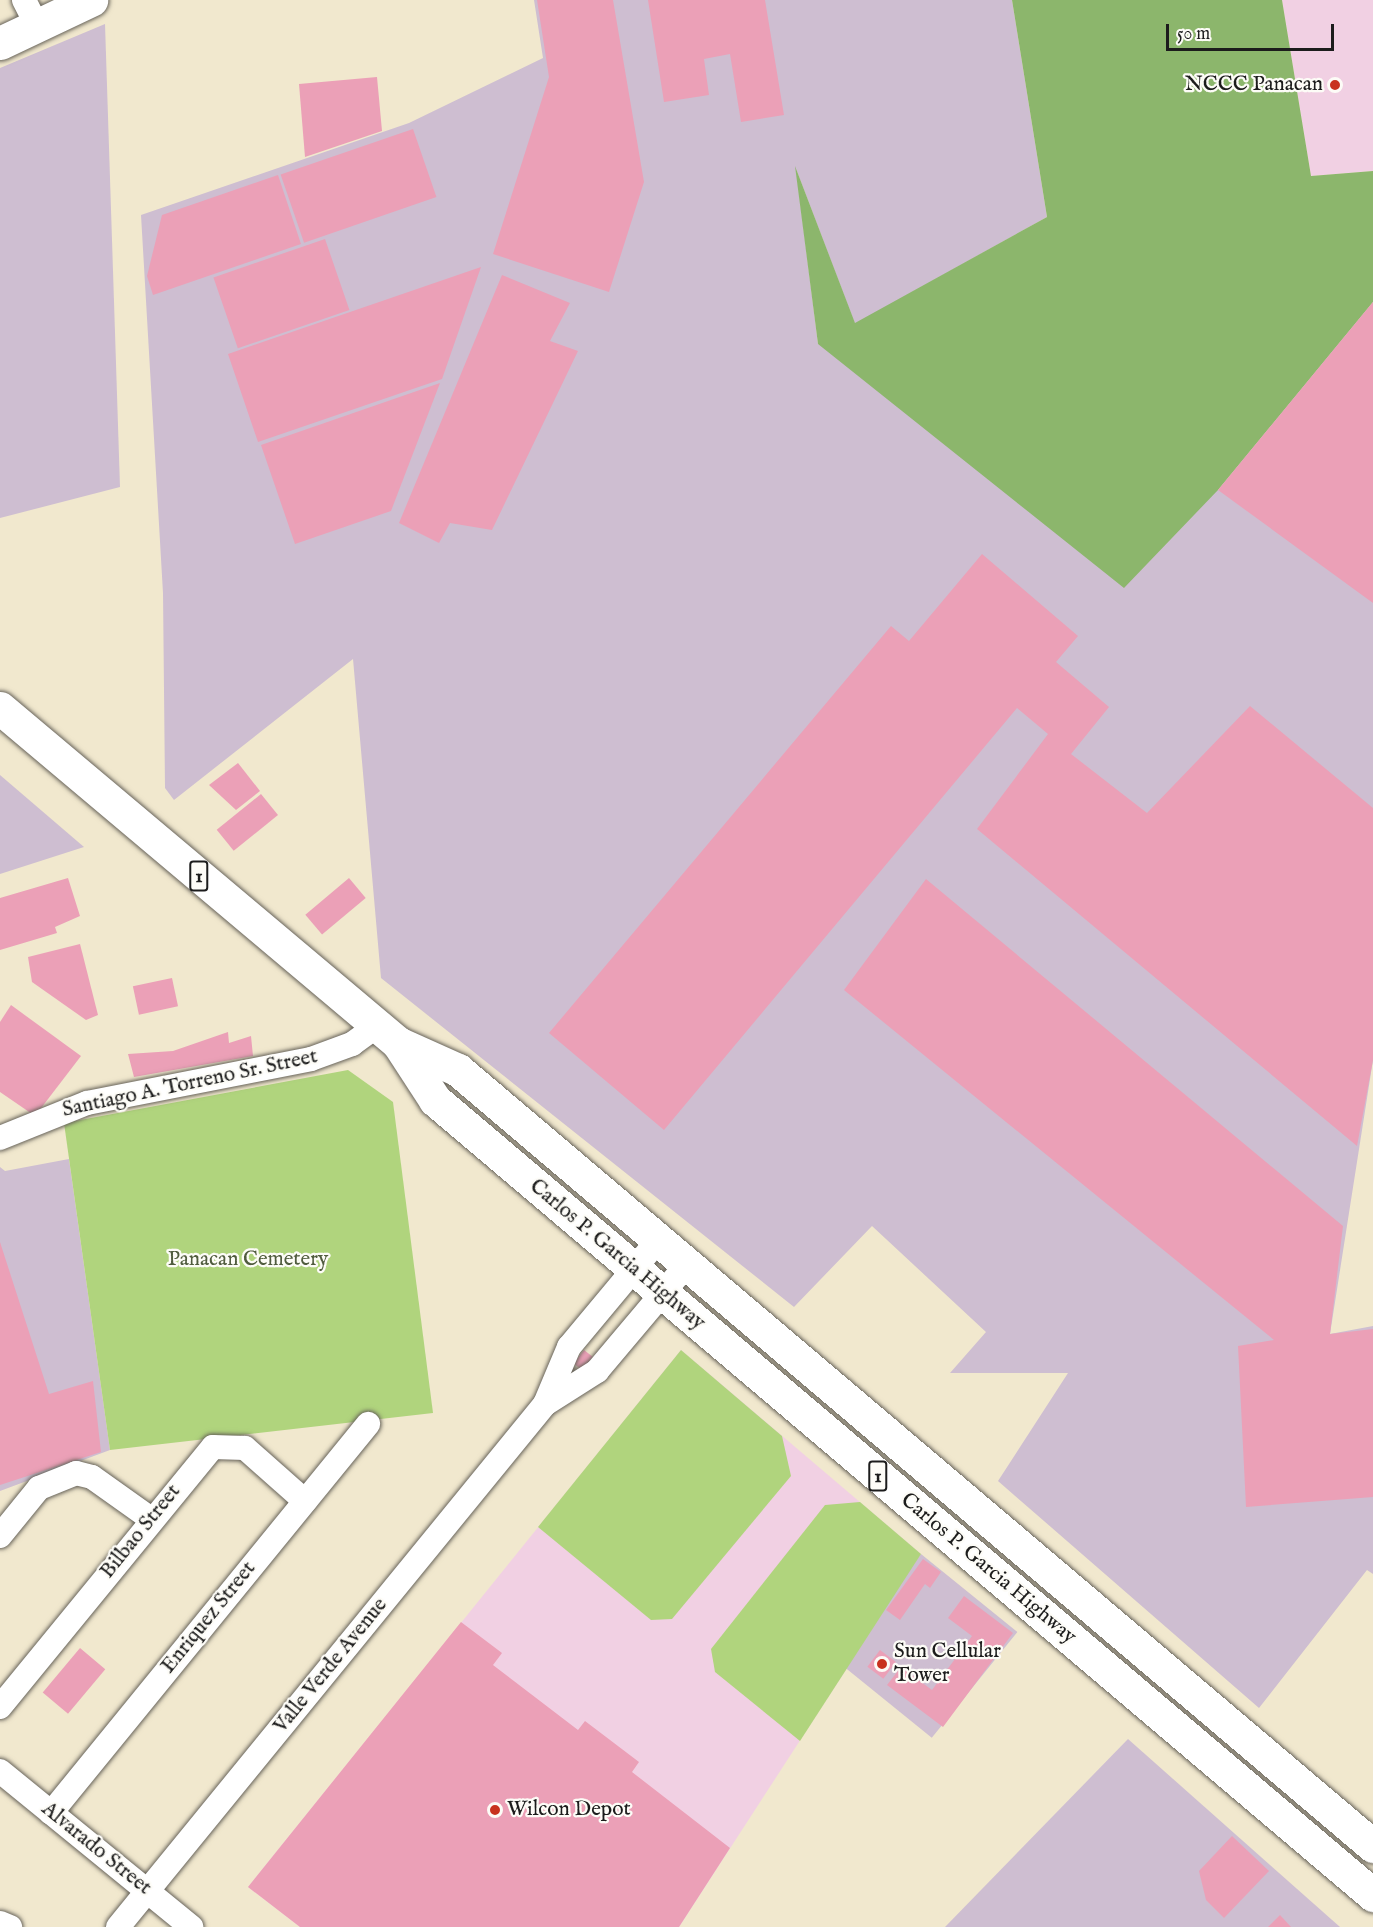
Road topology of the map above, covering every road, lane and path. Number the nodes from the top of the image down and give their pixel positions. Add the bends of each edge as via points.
1 (91, 0) edge
2 (30, 13) edge
3 (0, 43) edge
4 (0, 708) edge
5 (388, 1034) junction
6 (0, 1138) edge
7 (658, 1240) junction
8 (687, 1264) junction
9 (633, 1268) junction
10 (661, 1292) junction
11 (587, 1325) junction
12 (615, 1348) junction
13 (545, 1404) junction
14 (368, 1424) dead end
15 (305, 1501) junction
16 (152, 1519) junction
17 (0, 1536) edge
18 (0, 1707) edge
19 (0, 1771) edge
20 (51, 1813) junction
21 (1373, 1846) edge
22 (1373, 1851) edge
23 (1361, 1886) edge
24 (147, 1891) junction
25 (0, 1923) edge
26 (10, 1927) edge
27 (118, 1927) edge
28 (191, 1927) edge

1 - 2 main road
2 - 3 main road
4 - 5 main road, Carlos P. Garcia Highway / 1
5 - 6 street, Santiago A. Torreno Sr. Street via 311,1059 87,1103
5 - 7 main road, Carlos P. Garcia Highway / 1 via 458,1070
5 - 9 main road, Carlos P. Garcia Highway / 1 via 435,1100
7 - 8 main road, Carlos P. Garcia Highway / 1
7 - 9 street, Valle Verde Avenue
8 - 10 street, Valle Verde Avenue
8 - 21 main road, Carlos P. Garcia Highway / 1
9 - 10 main road, Carlos P. Garcia Highway / 1
9 - 11 street, Valle Verde Avenue
10 - 12 street, Valle Verde Avenue
10 - 23 main road, Carlos P. Garcia Highway / 1
11 - 12 street
11 - 13 street, Valle Verde Avenue via 569,1347
12 - 13 street, Valle Verde Avenue via 597,1371
13 - 24 street, Valle Verde Avenue
14 - 15 street, Enriquez Street
15 - 16 street, Bilbao Street via 245,1448 226,1443 206,1452
15 - 20 street, Enriquez Street
16 - 17 street via 92,1477 76,1473 39,1488
16 - 18 street, Bilbao Street
19 - 20 street, Alvarado Street
20 - 24 street, Alvarado Street
22 - 23 main road
24 - 27 street, Valle Verde Avenue
24 - 28 street, Alvarado Street
25 - 26 street

